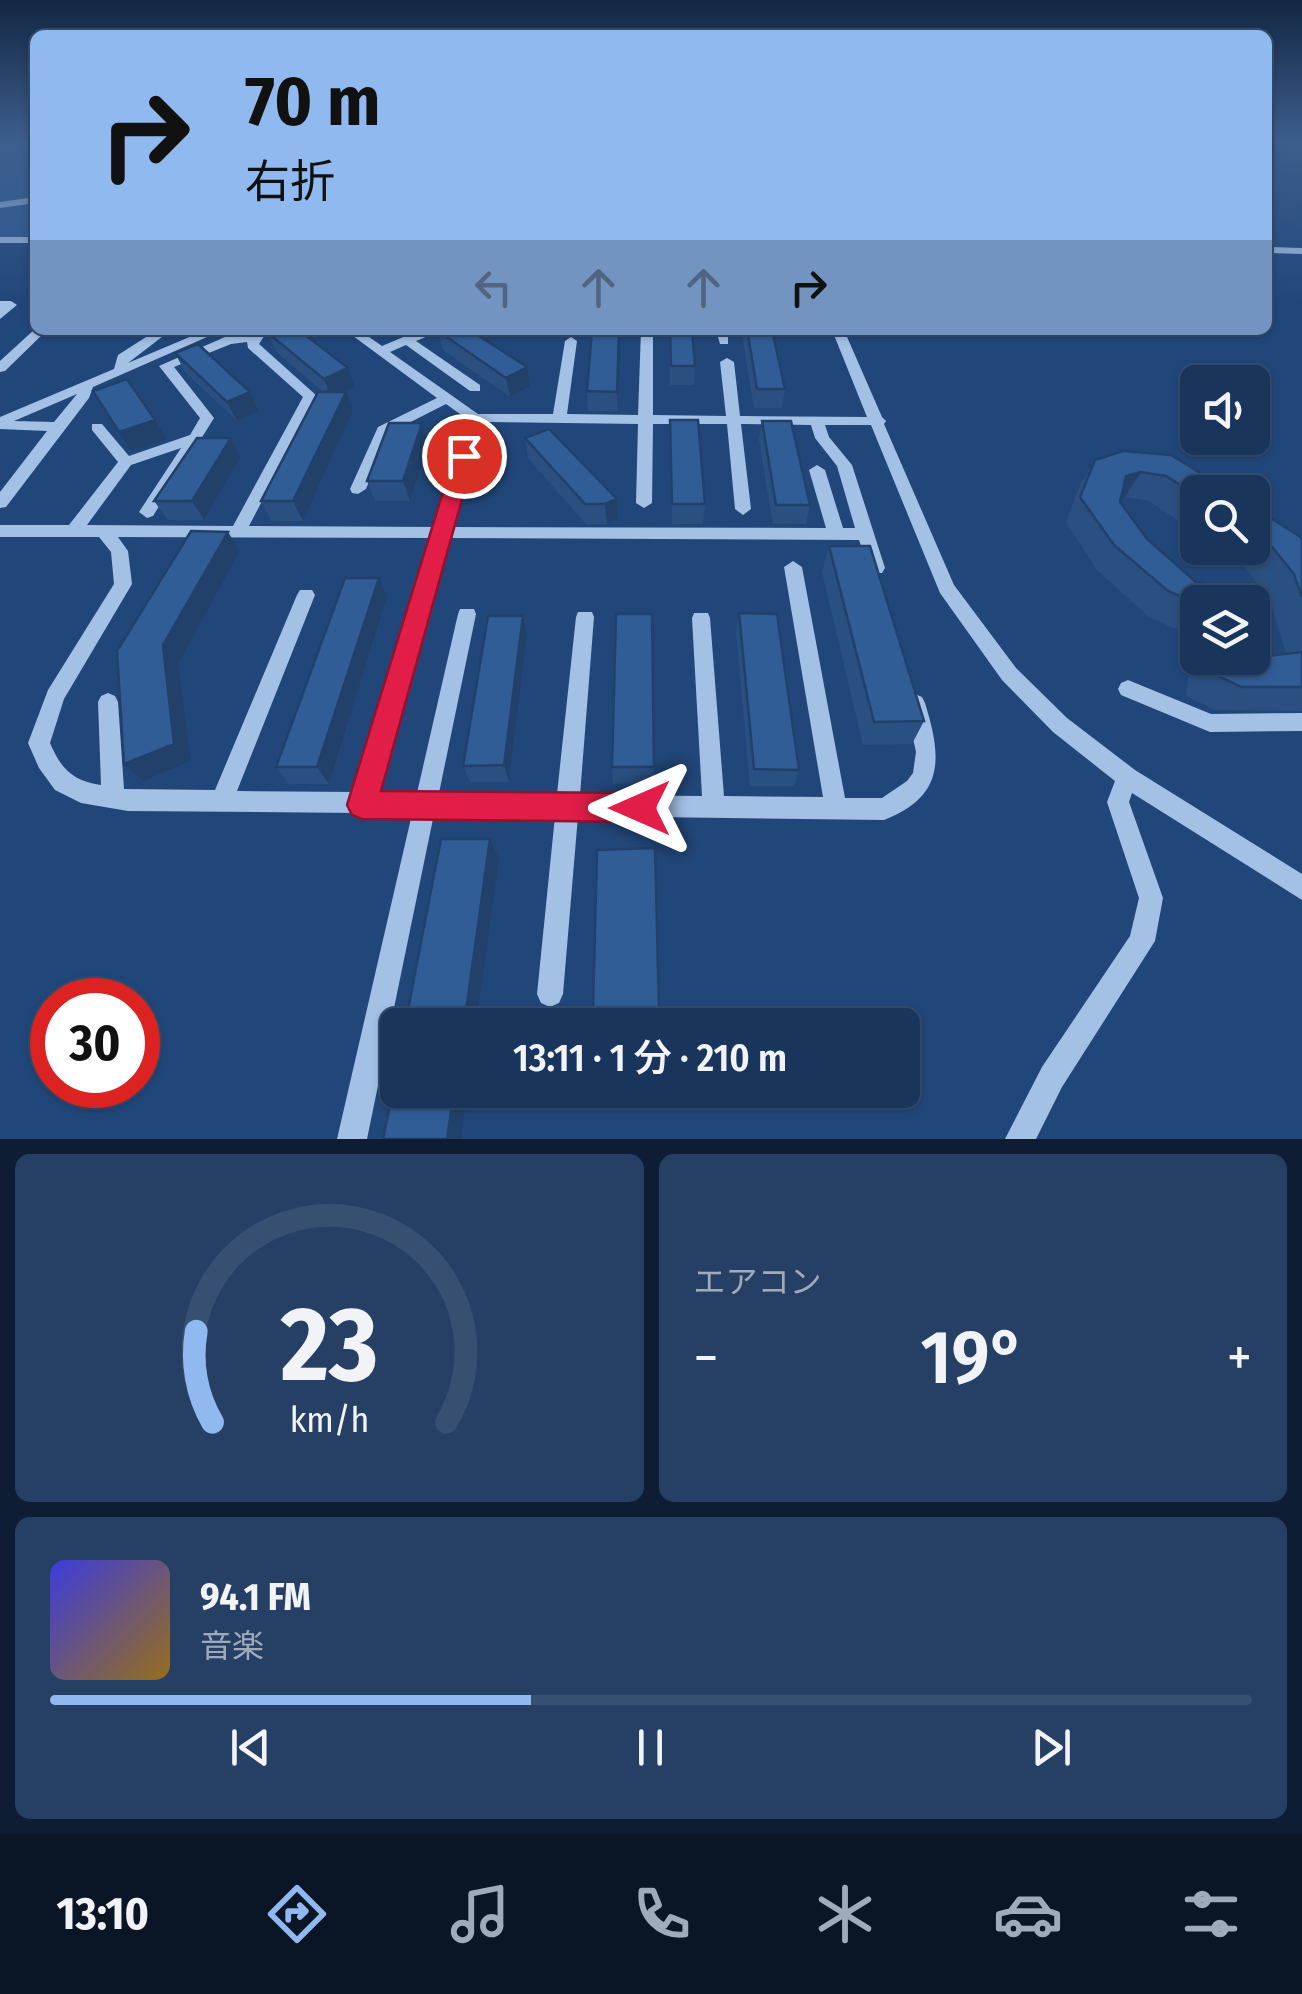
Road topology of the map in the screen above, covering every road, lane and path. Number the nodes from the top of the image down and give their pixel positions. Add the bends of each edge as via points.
1 (30, 201) edge
2 (0, 205) edge
3 (0, 240) edge
4 (30, 240) edge
5 (1272, 250) edge
6 (1302, 251) edge
7 (0, 305) edge
8 (0, 314) edge
9 (36, 335) edge
10 (158, 335) edge
11 (205, 335) edge
12 (254, 335) edge
13 (258, 335) edge
14 (358, 335) edge
15 (418, 335) edge
16 (647, 335) edge
17 (840, 335) edge
18 (407, 340) junction
19 (571, 341) dead end
20 (381, 351) junction
21 (727, 362) dead end
22 (0, 368) edge
23 (120, 370) junction
24 (87, 385) junction
25 (475, 388) dead end
26 (447, 398) junction
27 (475, 418) junction
28 (559, 419) junction
29 (646, 420) junction
30 (734, 421) junction
31 (878, 421) junction
32 (817, 422) junction
33 (0, 423) edge
34 (58, 427) junction
35 (96, 427) dead end
36 (195, 438) junction
37 (126, 462) junction
38 (817, 470) dead end
39 (358, 490) dead end
40 (644, 503) dead end
41 (0, 504) edge
42 (743, 510) dead end
43 (147, 512) dead end
44 (0, 531) edge
45 (73, 532) junction
46 (237, 532) junction
47 (443, 532) junction
48 (105, 533) junction
49 (836, 534) junction
50 (866, 534) junction
51 (793, 567) dead end
52 (882, 588) edge
53 (306, 594) dead end
54 (467, 614) dead end
55 (585, 617) dead end
56 (701, 618) dead end
57 (908, 678) edge
58 (1128, 689) dead end
59 (108, 702) dead end
60 (1302, 722) edge
61 (1126, 777) junction
62 (112, 798) junction
63 (221, 802) junction
64 (362, 805) junction
65 (425, 806) junction
66 (567, 807) junction
67 (714, 808) junction
68 (836, 809) junction
69 (1302, 888) edge
70 (550, 994) dead end
71 (352, 1139) edge
72 (1020, 1139) edge

1 - 2 street
3 - 4 street
5 - 6 street
7 - 8 street via 11,305
9 - 22 street
10 - 23 street via 123,358
11 - 23 street
12 - 36 street via 166,366 207,418
13 - 46 street via 252,344 310,396
14 - 20 street
15 - 18 street
16 - 29 street
17 - 31 street
18 - 20 street
18 - 25 street
19 - 28 street
20 - 26 street
21 - 30 street
23 - 24 street
24 - 33 street
24 - 34 street
26 - 27 street
26 - 39 street via 383,430
27 - 28 street
27 - 47 street
28 - 29 street
29 - 30 street
29 - 40 street
30 - 32 street
30 - 42 street
31 - 32 street
31 - 61 street via 946,588 1009,674
32 - 50 street via 844,465
33 - 34 street
34 - 41 street
35 - 37 street
36 - 37 street
36 - 43 street
37 - 45 street
38 - 49 street
44 - 45 street
45 - 48 street
46 - 47 street
46 - 48 street via 191,540
47 - 49 street
47 - 64 street
48 - 62 street via 118,551 123,584 55,696 39,743 52,775 71,790
49 - 50 street
50 - 52 street
51 - 68 street
53 - 63 street
54 - 65 street
55 - 66 street
56 - 67 street
57 - 68 street via 928,767 908,799 884,809
58 - 60 street via 1210,724
59 - 62 street
61 - 69 street
61 - 72 street via 1118,802 1152,898 1142,941 1052,1076
62 - 63 street
63 - 64 street
64 - 65 street
65 - 66 street
65 - 71 street
66 - 67 street
66 - 70 street
67 - 68 street

